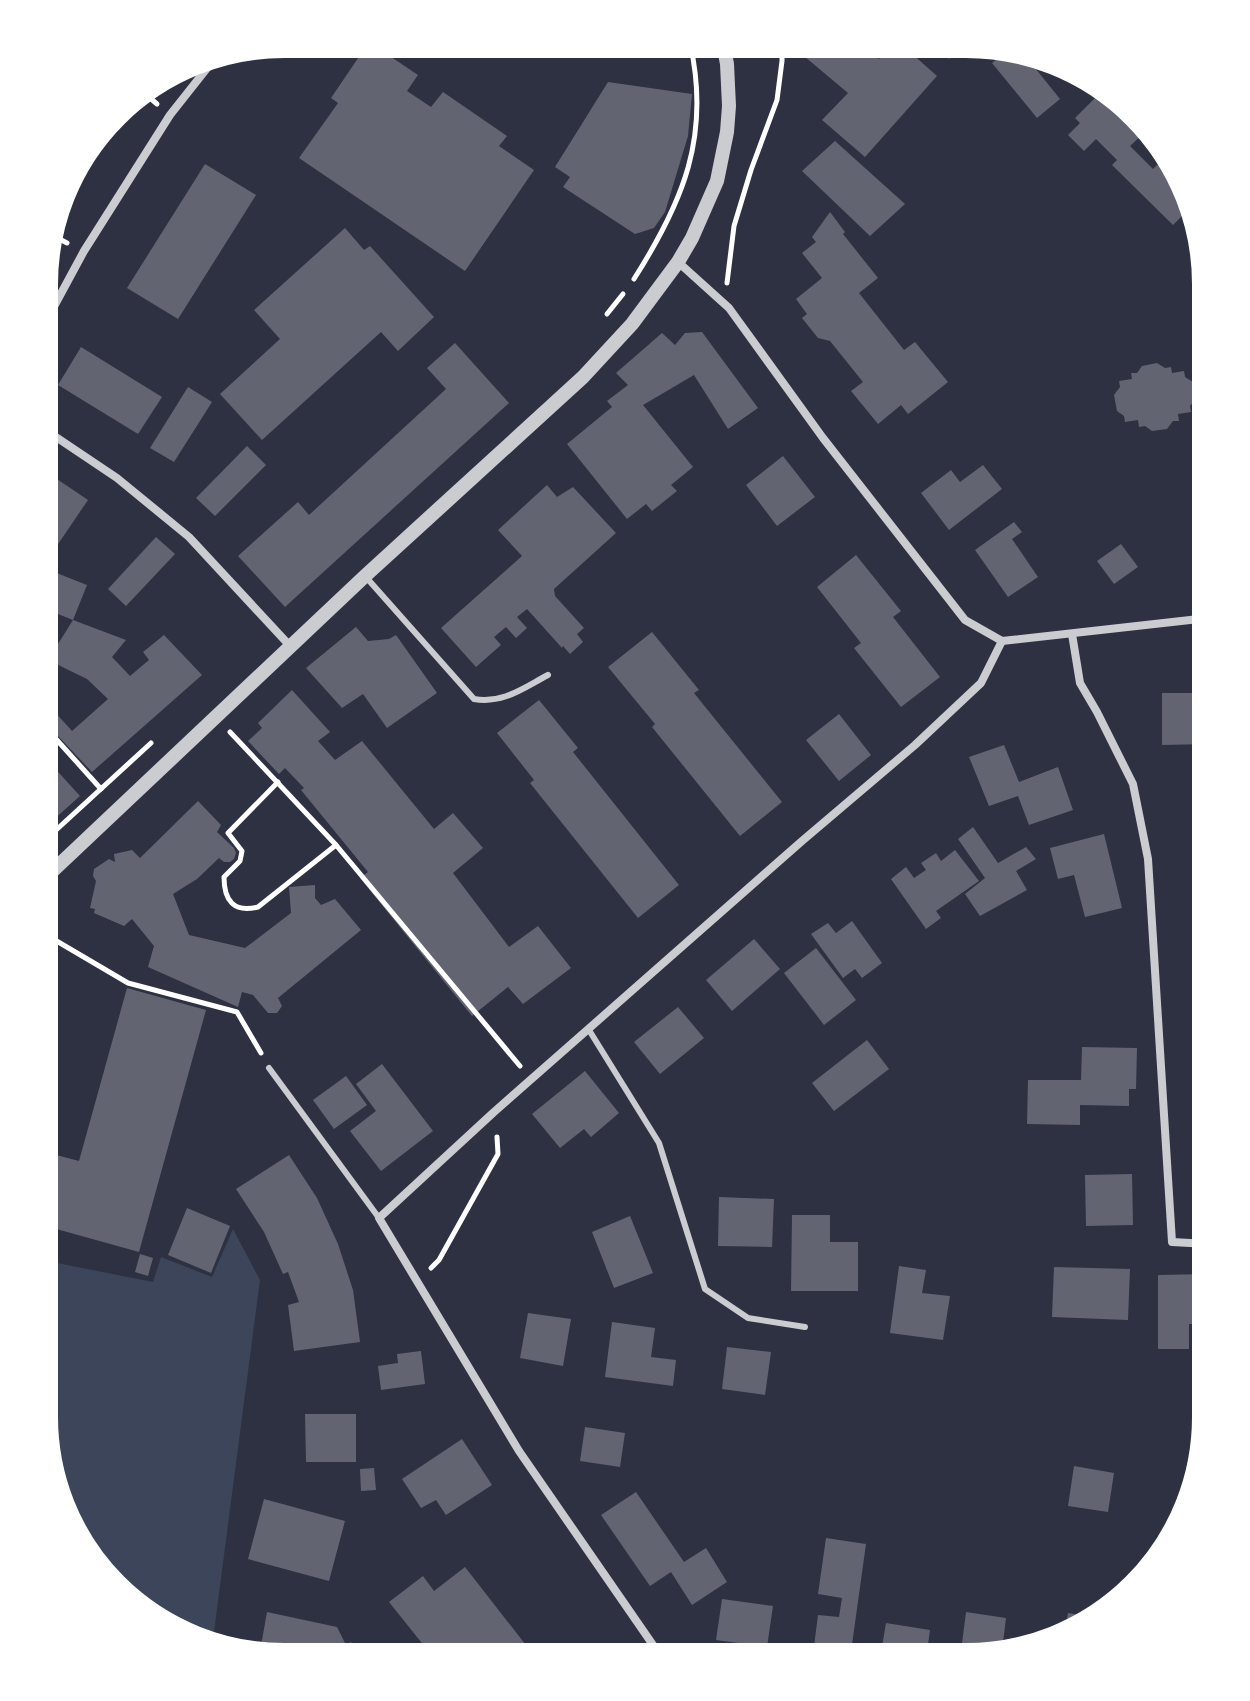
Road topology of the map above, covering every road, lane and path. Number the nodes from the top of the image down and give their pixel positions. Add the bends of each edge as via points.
1 (693, 56) edge
2 (725, 56) edge
3 (782, 56) edge
4 (205, 70) edge
5 (704, 110) dead end
6 (666, 240) dead end
7 (678, 262) junction
8 (633, 280) dead end
9 (625, 290) dead end
10 (719, 300) junction
11 (56, 303) edge
12 (602, 321) dead end
13 (56, 437) edge
14 (365, 576) junction
15 (1194, 620) edge
16 (1072, 634) junction
17 (1002, 641) junction
18 (291, 647) junction
19 (548, 675) dead end
20 (215, 717) junction
21 (158, 736) dead end
22 (56, 739) edge
23 (278, 782) junction
24 (101, 789) junction
25 (56, 830) edge
26 (336, 845) junction
27 (56, 868) edge
28 (56, 941) edge
29 (589, 1030) junction
30 (269, 1068) joint
31 (531, 1080) junction
32 (494, 1112) junction
33 (379, 1218) junction
34 (1194, 1243) edge
35 (418, 1282) junction
36 (805, 1327) dead end
37 (653, 1645) edge

1 - 8 path via 698,106 693,153 672,213
2 - 7 street via 729,106 722,162
3 - 10 path via 777,100 734,226 726,289
4 - 11 street via 170,115
5 - 6 path via 698,154
7 - 10 street
7 - 14 street via 632,324 583,377
9 - 12 path
10 - 17 street via 965,620
13 - 18 street via 189,537
14 - 18 street
14 - 19 lane via 474,699 503,699
15 - 16 street
16 - 17 street
16 - 34 street via 1080,683 1133,784 1148,859 1172,1242
17 - 29 street via 981,683
18 - 20 street
20 - 23 path
20 - 27 street
21 - 24 path
22 - 24 path
23 - 26 path
23 - 26 path via 228,833 242,851 240,861 224,877 226,896 235,906 258,907
24 - 25 path
26 - 31 path
28 - 30 path via 128,983 237,1012
29 - 31 street
29 - 36 lane via 659,1143 705,1289 748,1318
30 - 33 lane
31 - 32 street
32 - 33 street
32 - 35 path via 498,1154 439,1260
33 - 35 street
35 - 37 street via 519,1451

